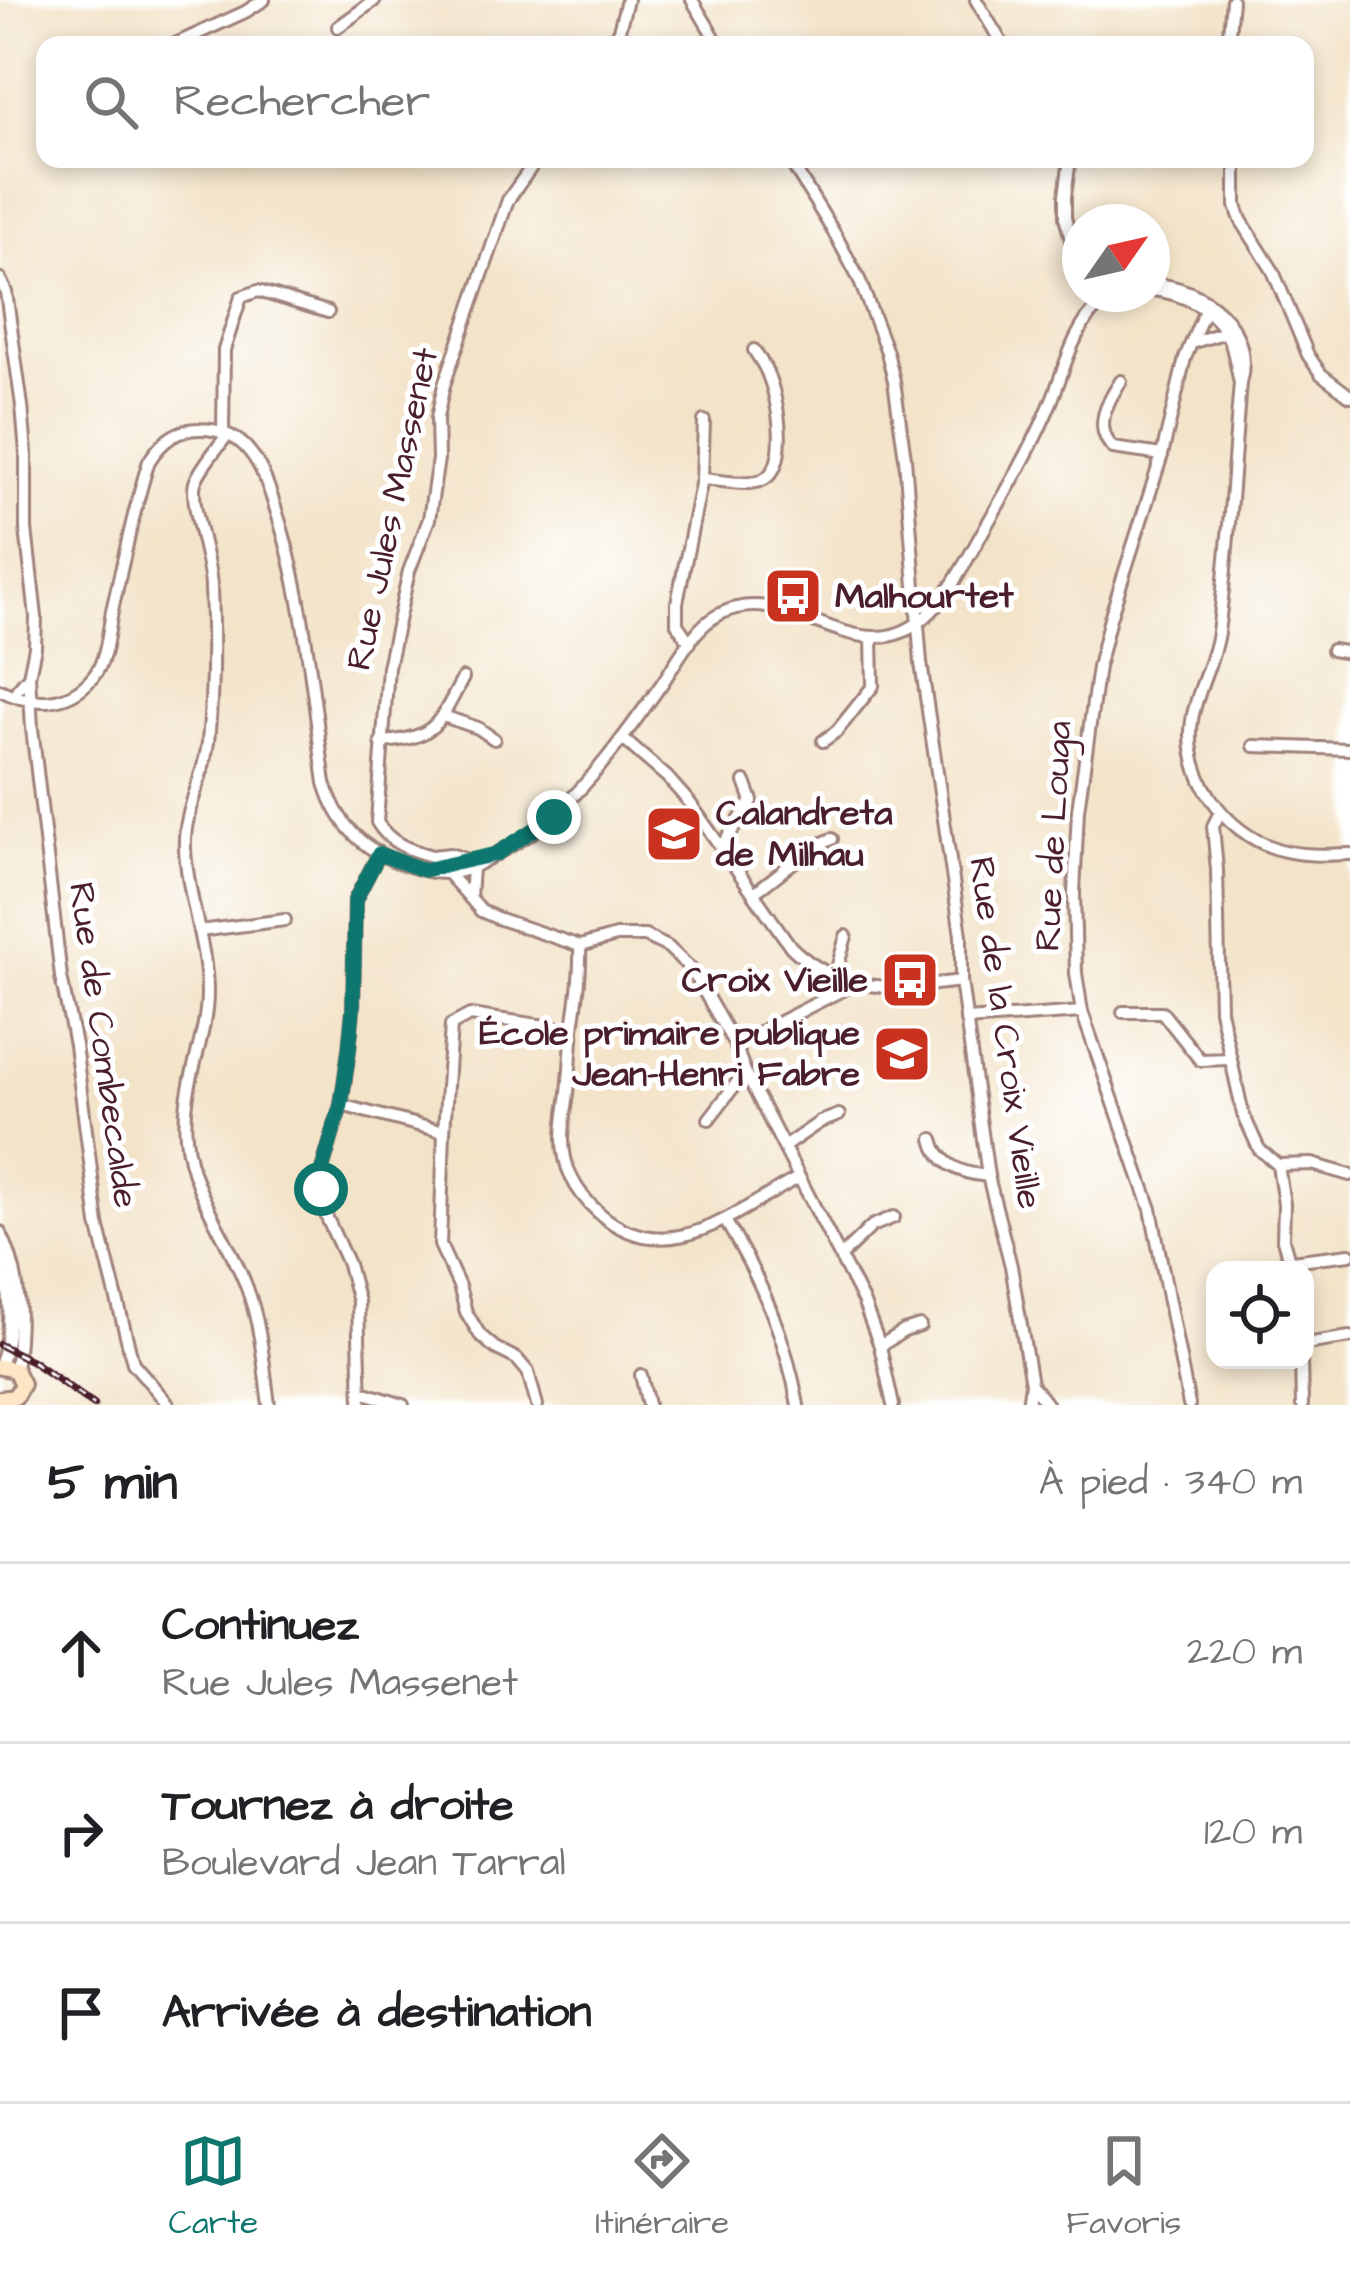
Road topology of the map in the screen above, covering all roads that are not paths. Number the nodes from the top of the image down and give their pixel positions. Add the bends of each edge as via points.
1 (264, 0) edge
2 (376, 0) edge
3 (627, 0) edge
4 (692, 0) edge
5 (976, 0) edge
6 (1232, 0) edge
7 (338, 27) dead end
8 (193, 36) edge
9 (617, 36) edge
10 (714, 36) edge
11 (998, 36) edge
12 (1229, 36) edge
13 (531, 168) edge
14 (795, 168) edge
15 (1069, 168) edge
16 (1236, 168) edge
17 (1064, 204) edge
18 (0, 279) edge
19 (1170, 287) edge
20 (1170, 293) edge
21 (1205, 310) junction
22 (1093, 312) edge
23 (328, 313) dead end
24 (1226, 332) junction
25 (1194, 342) junction
26 (754, 350) dead end
27 (1121, 381) dead end
28 (1240, 383) junction
29 (1350, 396) edge
30 (704, 421) dead end
31 (225, 434) junction
32 (1162, 455) junction
33 (702, 478) junction
34 (914, 582) junction
35 (936, 606) junction
36 (908, 630) junction
37 (872, 638) junction
38 (690, 643) junction
39 (1331, 650) dead end
40 (1350, 653) edge
41 (921, 663) junction
42 (463, 678) dead end
43 (0, 687) edge
44 (25, 695) junction
45 (442, 716) junction
46 (494, 739) dead end
47 (623, 739) junction
48 (823, 741) dead end
49 (381, 742) junction
50 (1254, 746) dead end
51 (1350, 747) edge
52 (745, 782) dead end
53 (1220, 812) junction
54 (832, 839) dead end
55 (722, 846) junction
56 (379, 854) junction
57 (1350, 854) edge
58 (432, 856) junction
59 (470, 864) junction
60 (445, 869) junction
61 (755, 892) junction
62 (470, 898) junction
63 (284, 920) dead end
64 (199, 931) junction
65 (845, 936) dead end
66 (580, 946) junction
67 (835, 976) junction
68 (961, 981) junction
69 (852, 985) junction
70 (1082, 1012) junction
71 (1124, 1012) dead end
72 (966, 1021) junction
73 (573, 1030) junction
74 (735, 1045) junction
75 (1230, 1058) junction
76 (745, 1072) junction
77 (341, 1105) junction
78 (839, 1115) dead end
79 (709, 1118) dead end
80 (444, 1132) junction
81 (933, 1139) dead end
82 (785, 1146) junction
83 (1278, 1165) junction
84 (1350, 1175) edge
85 (988, 1177) junction
86 (798, 1178) junction
87 (894, 1217) dead end
88 (726, 1222) junction
89 (0, 1232) edge
90 (1350, 1254) edge
91 (0, 1255) edge
92 (841, 1256) junction
93 (1290, 1261) edge
94 (1314, 1261) edge
95 (4, 1305) edge
96 (920, 1326) dead end
97 (1350, 1337) edge
98 (1314, 1343) edge
99 (880, 1346) junction
100 (5, 1368) edge
101 (1301, 1369) edge
102 (640, 1375) dead end
103 (1031, 1384) junction
104 (362, 1398) edge
105 (12, 1401) edge
106 (169, 1405) edge
107 (269, 1405) edge
108 (403, 1405) edge
109 (537, 1405) edge
110 (648, 1405) edge
111 (798, 1405) edge
112 (893, 1405) edge
113 (1028, 1405) edge
114 (1047, 1405) edge
115 (1189, 1405) edge
116 (1302, 1405) edge

1 - 8 street
2 - 7 street
3 - 9 street
4 - 10 street
5 - 11 street
6 - 12 street
13 - 49 street, Rue Jules Massenet via 508,200 444,385 429,519 396,624
14 - 34 street, Rue de la Croix Vieille via 859,279 887,352
15 - 17 street
16 - 29 street via 1241,220 1308,356
18 - 44 street, Rue de Combecalde via 26,453 36,617
19 - 28 street via 1222,312 1242,350
20 - 21 street
21 - 24 street
21 - 25 street, Rue de Louga
22 - 35 street via 1026,455
23 - 31 street via 258,291 241,297 224,350
24 - 25 street
24 - 28 street
25 - 32 street, Rue de Louga
26 - 33 street via 776,400 776,468 763,481
27 - 32 street via 1103,436 1113,448
28 - 53 street via 1217,635 1192,720 1201,781
30 - 33 street
31 - 44 street via 178,434 158,447 105,644 74,686
31 - 56 street via 251,452 282,529 331,803 353,836
31 - 64 street via 193,492 212,584 208,746 185,833
32 - 70 street, Rue de Louga via 1110,618 1087,735 1074,893
33 - 38 street via 677,603 677,624
34 - 35 street
34 - 36 street, Rue de la Croix Vieille
35 - 36 street
36 - 37 street
36 - 41 street, Rue de la Croix Vieille
36 - 41 street, Rue de la Croix Vieille
37 - 38 street via 748,607 718,615
37 - 48 street via 873,686
38 - 47 street
39 - 40 street
41 - 68 street, Rue de la Croix Vieille
42 - 45 street
43 - 44 street
44 - 106 street, Rue de Combecalde via 98,1224 133,1363
45 - 46 street
45 - 49 street via 421,736
47 - 55 street via 667,777
47 - 59 street via 554,817
49 - 58 street, Rue Jules Massenet via 377,822 391,839
50 - 51 street
52 - 55 street via 752,801
53 - 57 street via 1280,850
53 - 75 street via 1213,826 1220,1010
54 - 61 street
55 - 61 street
56 - 60 street
56 - 77 street via 355,900
58 - 59 street, Rue Jules Massenet
58 - 60 street, Rue Jules Massenet
59 - 60 street
59 - 62 street
60 - 62 street, Rue Jules Massenet
61 - 67 street via 791,947
62 - 66 street, Rue Jules Massenet via 497,918
63 - 64 street
64 - 107 street via 207,998 185,1133 248,1291
65 - 67 street
66 - 73 street
66 - 74 street via 645,936 668,947 691,969
67 - 69 street
68 - 69 street
68 - 72 street, Rue de la Croix Vieille
69 - 74 street
70 - 72 street
70 - 115 street, Rue de Louga via 1151,1210
71 - 75 street via 1162,1012 1200,1060
72 - 85 street, Rue de la Croix Vieille
73 - 80 street via 470,1015 451,1025
73 - 88 street via 563,1141 582,1196 615,1224 652,1238
74 - 76 street
75 - 83 street via 1258,1149
76 - 79 street
76 - 82 street
77 - 80 street
77 - 104 street via 321,1189 358,1302
78 - 82 street
80 - 109 street via 440,1244 473,1324 528,1372
81 - 85 street via 962,1174
82 - 86 street
83 - 84 street
83 - 93 street
85 - 103 street, Rue de la Croix Vieille
86 - 88 street
86 - 92 street
87 - 92 street
88 - 111 street via 764,1289
89 - 100 street via 20,1300
90 - 94 street
91 - 95 street
92 - 99 street
95 - 100 street
96 - 99 street
97 - 98 street
99 - 112 street
100 - 105 main road via 22,1384
101 - 116 street
102 - 110 street
103 - 113 street
103 - 114 street, Rue de la Croix Vieille
104 - 108 street

